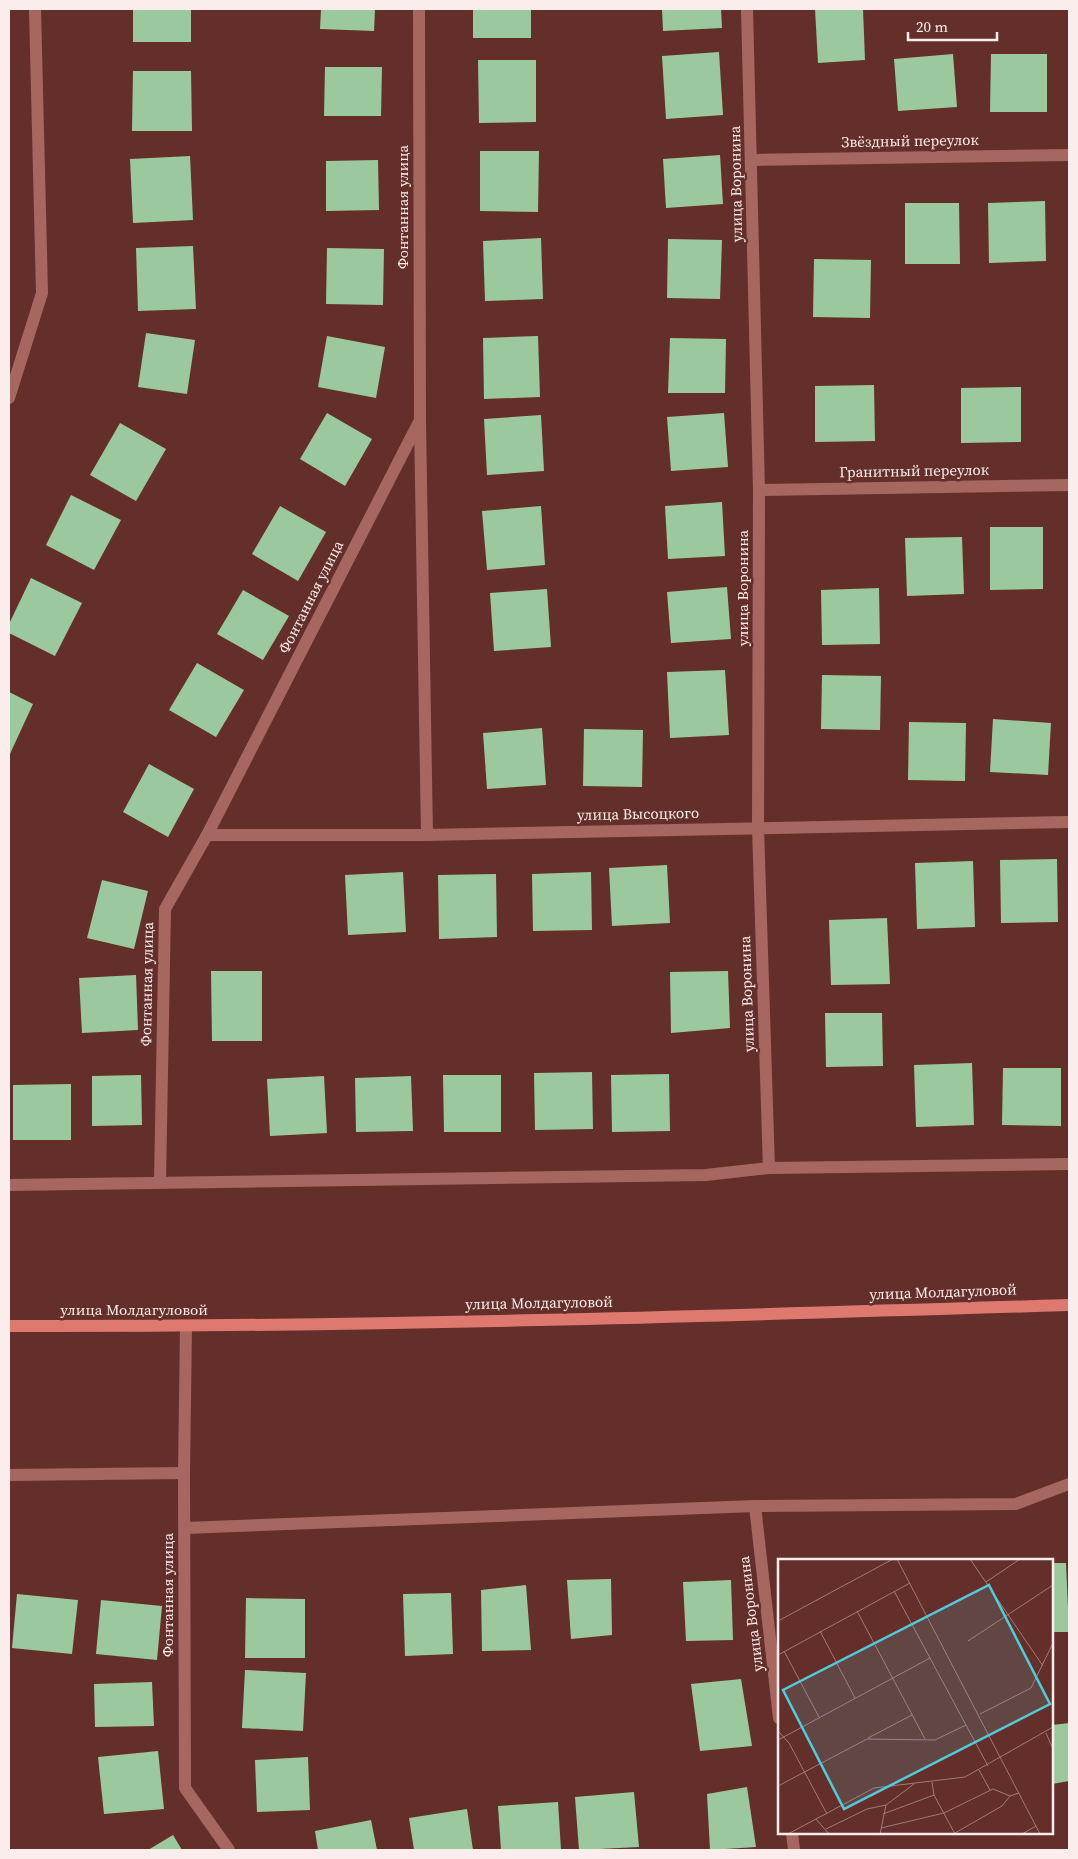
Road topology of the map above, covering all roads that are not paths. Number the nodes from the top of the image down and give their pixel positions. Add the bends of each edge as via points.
1 (35, 9) edge
2 (419, 9) edge
3 (747, 9) edge
4 (1069, 155) edge
5 (752, 160) junction
6 (9, 398) edge
7 (420, 420) junction
8 (1069, 485) edge
9 (759, 490) junction
10 (1069, 822) edge
11 (758, 828) junction
12 (207, 835) junction
13 (427, 835) junction
14 (1069, 1164) edge
15 (769, 1168) junction
16 (160, 1182) junction
17 (9, 1185) edge
18 (1069, 1305) edge
19 (9, 1326) edge
20 (186, 1326) junction
21 (184, 1473) junction
22 (9, 1475) edge
23 (1069, 1484) edge
24 (755, 1506) junction
25 (185, 1528) junction
26 (778, 1709) edge
27 (792, 1834) edge
28 (229, 1850) edge
29 (794, 1850) edge

1 - 6 street via 42,293
2 - 7 street, Фонтанная улица
3 - 5 street, улица Воронина
4 - 5 street, Звёздный переулок
5 - 9 street, улица Воронина
7 - 12 street, Фонтанная улица
7 - 13 street
8 - 9 street, Гранитный переулок
9 - 11 street, улица Воронина
10 - 11 street, улица Высоцкого
11 - 13 street, улица Высоцкого
11 - 15 street, улица Воронина
12 - 13 street, улица Высоцкого
12 - 16 street, Фонтанная улица via 164,910
14 - 15 street
15 - 16 street via 706,1175
16 - 17 street
18 - 20 street, улица Молдагуловой
19 - 20 street, улица Молдагуловой
20 - 21 street, Фонтанная улица
21 - 22 street
21 - 25 street, Фонтанная улица
23 - 24 street via 1016,1504
24 - 25 street
24 - 26 street, улица Воронина
25 - 28 street, Фонтанная улица via 184,1788
27 - 29 street

